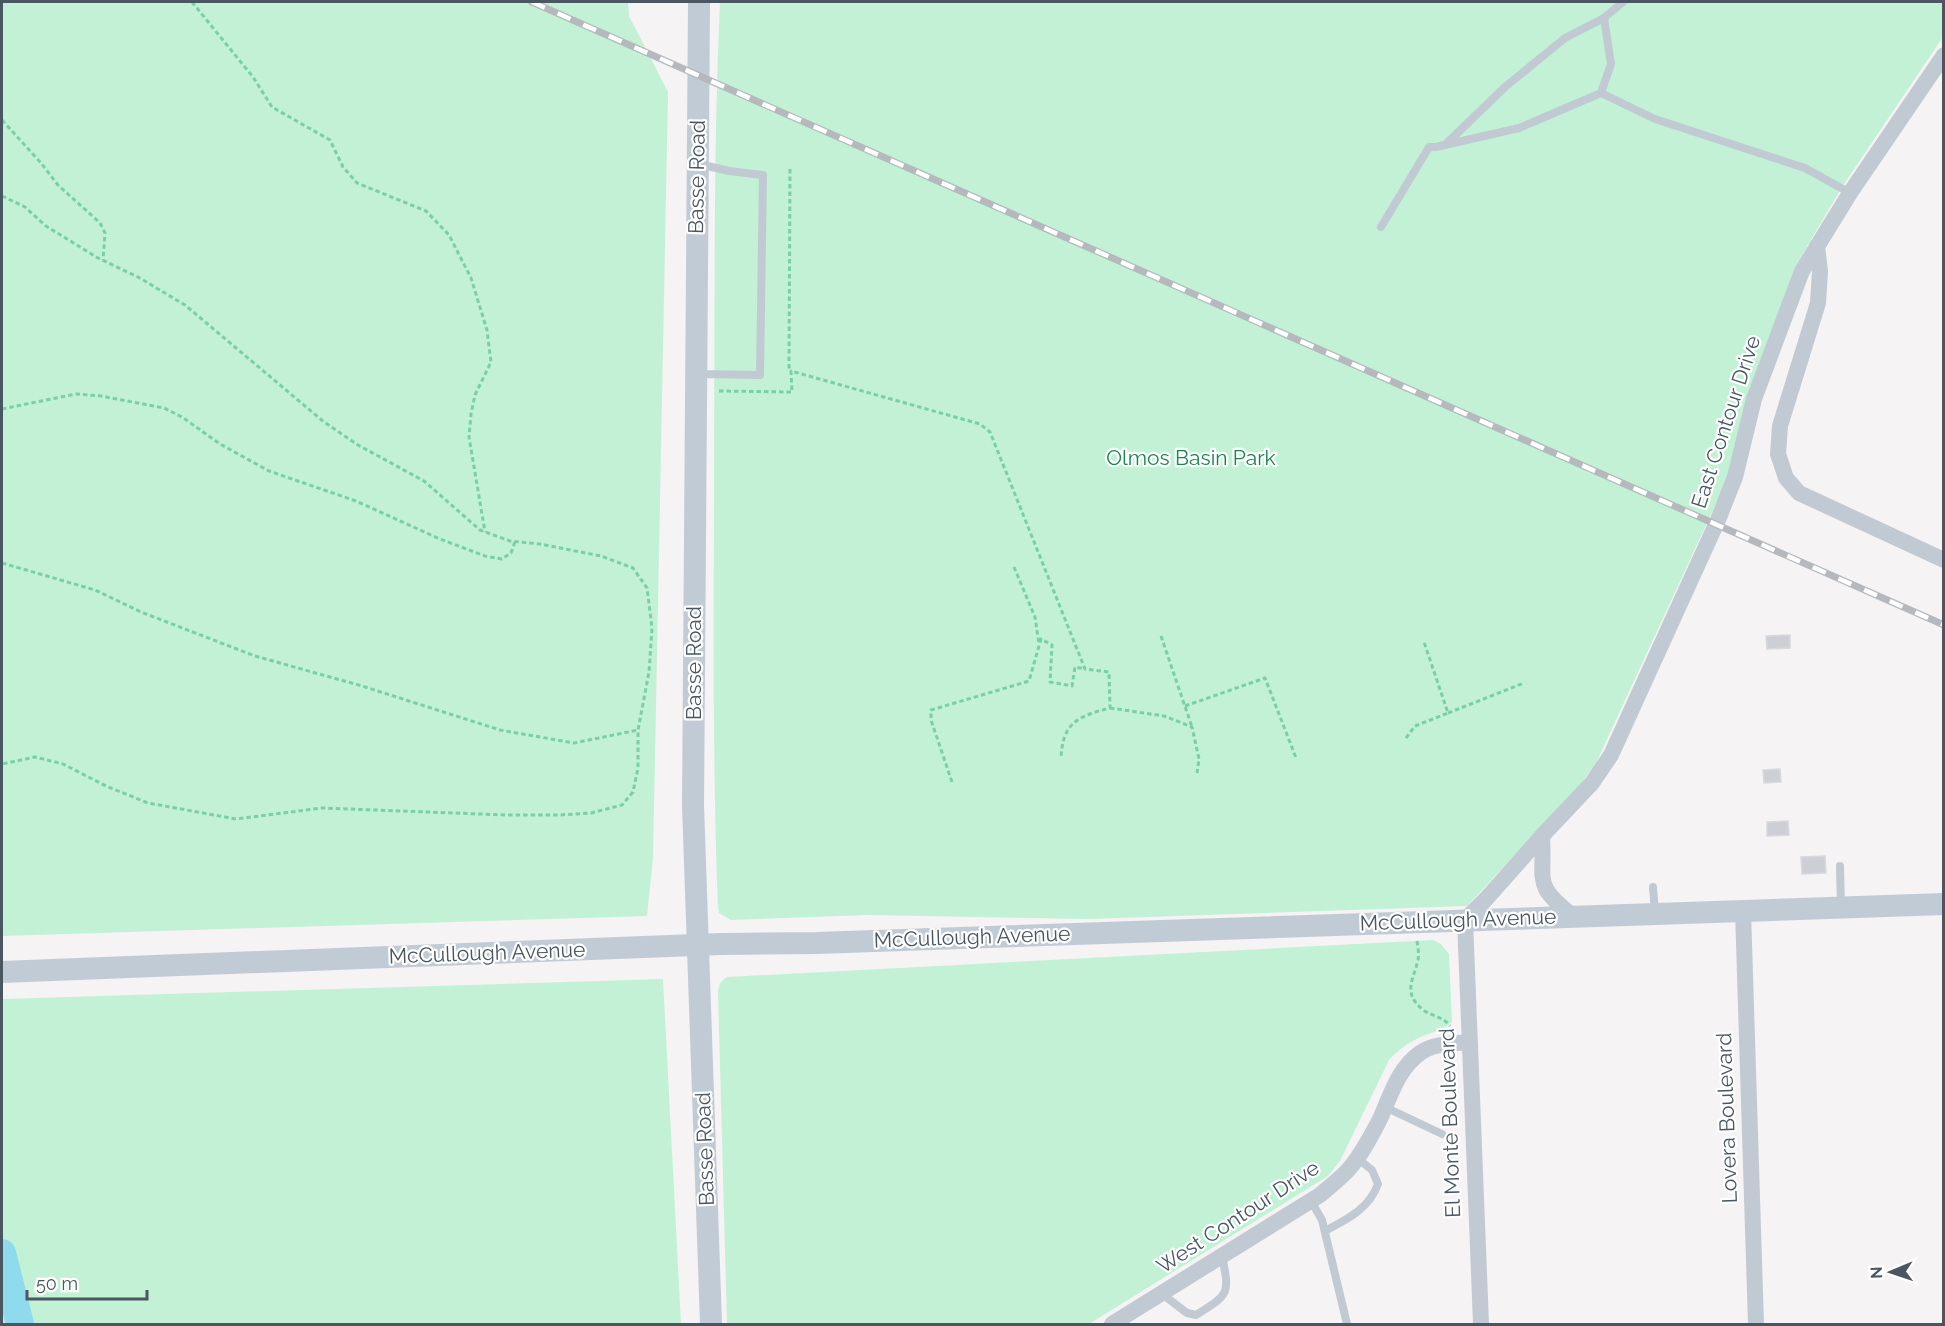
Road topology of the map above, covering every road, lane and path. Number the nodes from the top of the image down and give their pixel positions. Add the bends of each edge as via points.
1 (192, 2) edge
2 (699, 2) edge
3 (1623, 2) edge
4 (1604, 18) junction
5 (1944, 55) edge
6 (1601, 93) junction
7 (2, 120) edge
8 (1444, 146) junction
9 (697, 164) junction
10 (790, 169) dead end
11 (1850, 193) junction
12 (2, 196) edge
13 (1381, 227) dead end
14 (1818, 246) junction
15 (103, 260) junction
16 (791, 371) junction
17 (695, 374) junction
18 (719, 391) dead end
19 (2, 409) edge
20 (485, 532) junction
21 (515, 542) junction
22 (1944, 560) edge
23 (2, 563) edge
24 (1014, 567) dead end
25 (1161, 636) dead end
26 (1424, 642) dead end
27 (1039, 645) junction
28 (1085, 669) junction
29 (1524, 683) dead end
30 (1185, 706) junction
31 (1110, 708) junction
32 (1448, 713) junction
33 (1192, 727) junction
34 (638, 730) junction
35 (1406, 738) dead end
36 (1296, 758) dead end
37 (1061, 759) dead end
38 (2, 764) edge
39 (1197, 774) dead end
40 (952, 782) dead end
41 (1542, 836) junction
42 (1840, 866) dead end
43 (1653, 887) dead end
44 (1944, 904) edge
45 (1841, 908) junction
46 (1743, 911) junction
47 (1654, 914) junction
48 (1574, 917) junction
49 (1465, 920) junction
50 (1417, 939) dead end
51 (699, 945) junction
52 (2, 972) edge
53 (1450, 1026) dead end
54 (1469, 1042) junction
55 (1384, 1107) junction
56 (1442, 1134) dead end
57 (1357, 1158) junction
58 (1311, 1201) junction
59 (1325, 1231) junction
60 (1222, 1256) junction
61 (1162, 1294) junction
62 (711, 1324) edge
63 (1112, 1324) edge
64 (1347, 1324) edge
65 (1481, 1324) edge
66 (1756, 1324) edge

1 - 20 path via 272,106 330,140 343,167 357,183 426,211 449,235 471,278 487,330 491,362 476,395 469,437
2 - 9 main road, Basse Road
3 - 4 lane
4 - 6 lane via 1611,64
4 - 8 lane via 1565,38 1505,87
5 - 11 street, East Contour Drive
6 - 8 lane via 1519,129
6 - 11 lane via 1655,119 1805,168
7 - 15 path via 58,185 100,223 105,233
8 - 13 lane via 1429,147
9 - 17 main road, Basse Road
9 - 17 lane via 763,175 760,375
10 - 16 path
11 - 14 street, East Contour Drive
12 - 15 path via 25,207 46,226
14 - 22 street via 1818,303 1780,426 1778,454 1786,478 1799,493
14 - 41 street, East Contour Drive via 1802,271 1754,399 1736,477 1611,755 1592,783
15 - 20 path via 185,305 324,422 424,481
16 - 18 path via 792,392
16 - 28 path via 980,424 990,432
17 - 51 main road, Basse Road via 693,805
19 - 21 path via 76,394 164,408 269,471 356,501 485,556 502,559
20 - 21 path
21 - 34 path via 601,556 633,568 647,588 652,628 649,672
23 - 34 path via 95,590 255,656 500,730 574,743
24 - 27 path via 1035,617
25 - 30 path
26 - 32 path
27 - 28 path via 1041,639 1052,645 1050,682 1072,686 1075,667
27 - 40 path via 1029,681 931,710
28 - 31 path via 1109,672
29 - 32 path
30 - 33 path
30 - 36 path via 1265,678
31 - 33 path via 1164,716
31 - 37 path via 1089,713 1071,724 1061,743
32 - 35 path via 1415,726
33 - 39 path via 1199,759
34 - 38 path via 638,768 633,792 622,806 559,815 322,808 236,819 148,803 63,764 35,757
41 - 48 street via 1543,884 1552,900
41 - 49 street, East Contour Drive
42 - 45 lane
43 - 47 lane
44 - 45 main road, McCullough Avenue
45 - 46 main road, McCullough Avenue
46 - 47 main road, McCullough Avenue
46 - 66 street, Lovera Boulevard
47 - 48 main road, McCullough Avenue
48 - 49 main road, McCullough Avenue
49 - 51 main road, McCullough Avenue
49 - 54 street, El Monte Boulevard
50 - 53 path via 1418,962 1411,982 1413,998 1425,1011
51 - 52 main road, McCullough Avenue
51 - 62 main road, Basse Road
54 - 55 street, West Contour Drive via 1432,1047 1420,1053 1398,1078
54 - 65 street, El Monte Boulevard
55 - 56 lane
55 - 57 street, West Contour Drive
57 - 58 street, West Contour Drive
57 - 59 lane via 1372,1170 1378,1184 1374,1197 1355,1215
58 - 59 lane
58 - 60 street, West Contour Drive
59 - 64 lane
60 - 61 street, West Contour Drive
60 - 61 lane via 1227,1290 1222,1299 1196,1315 1187,1313
61 - 63 street, West Contour Drive

